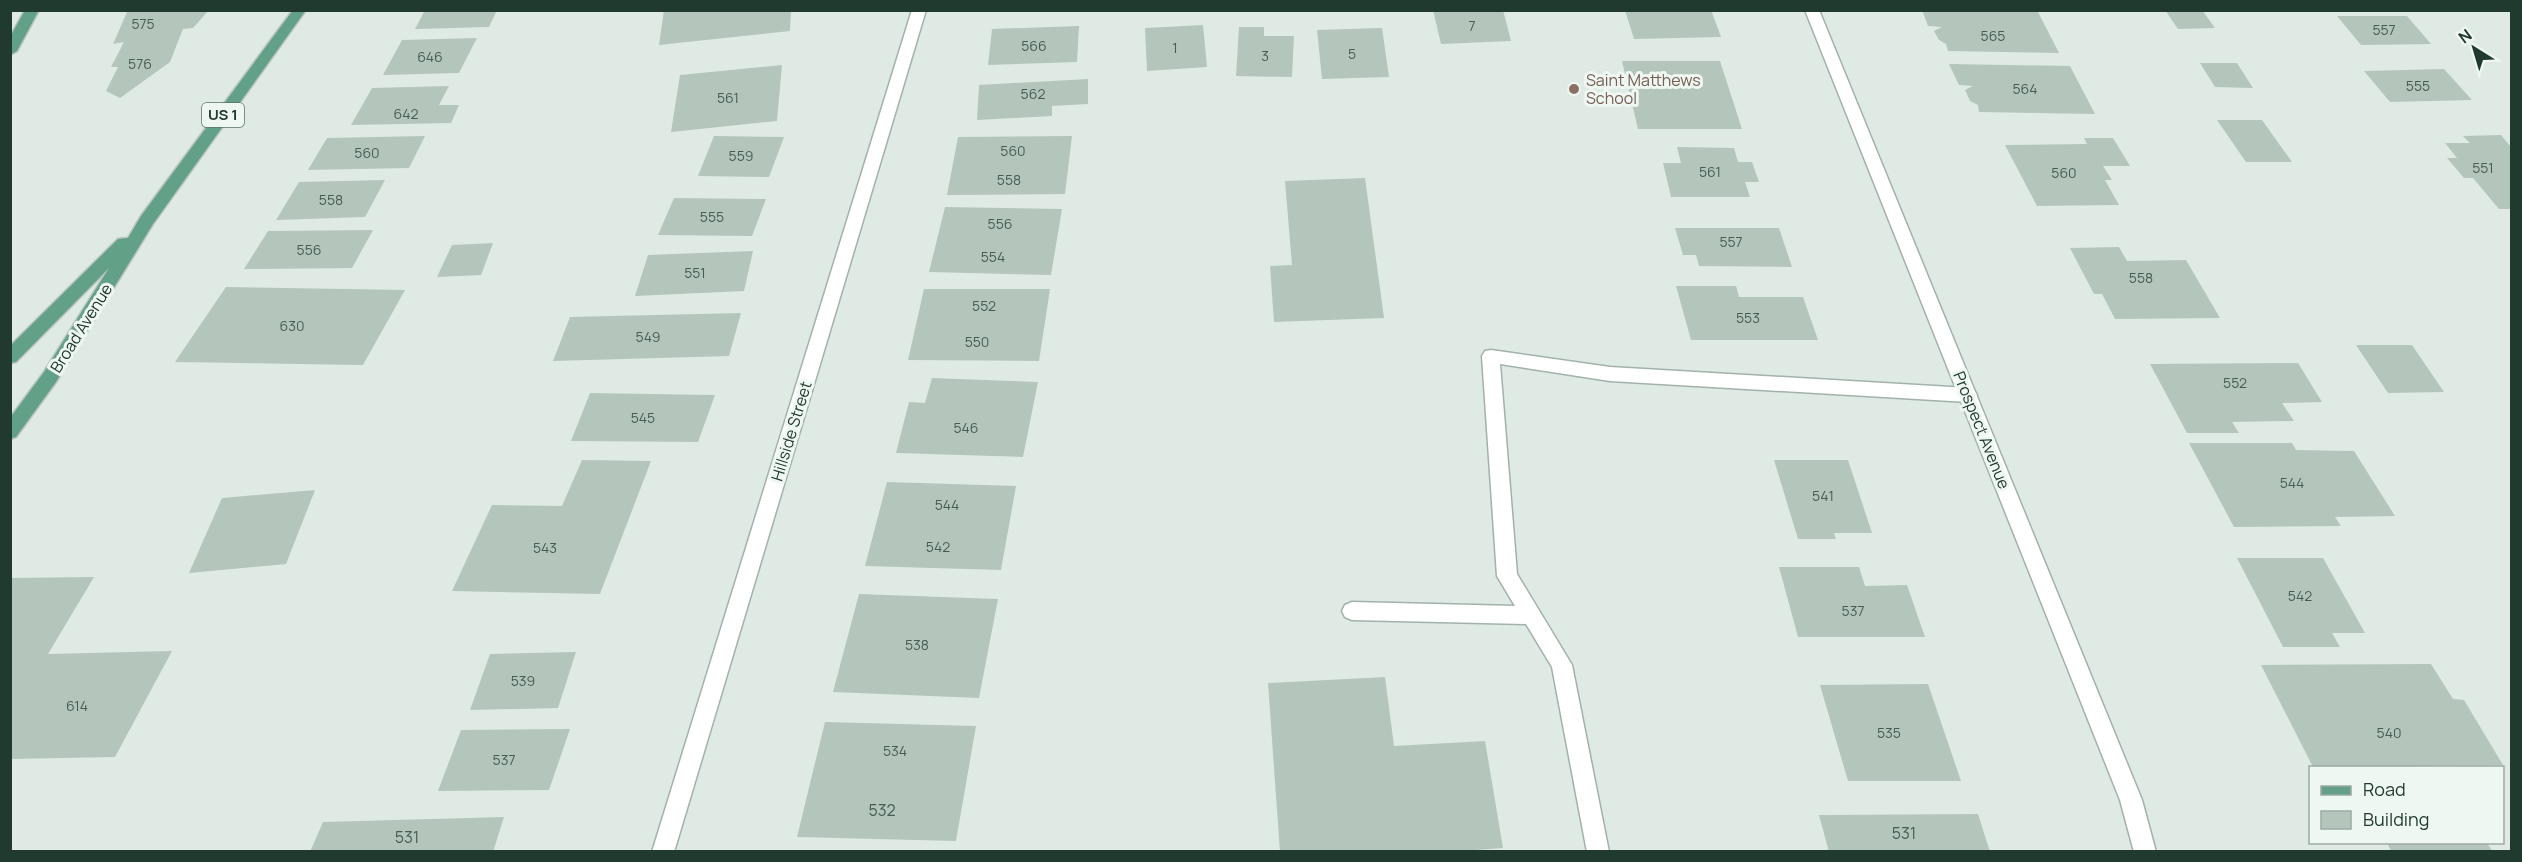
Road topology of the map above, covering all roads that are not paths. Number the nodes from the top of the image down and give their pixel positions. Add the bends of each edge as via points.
1 (32, 10) edge
2 (300, 10) edge
3 (919, 10) edge
4 (1812, 10) edge
5 (10, 51) edge
6 (147, 220) junction
7 (10, 357) edge
8 (1968, 395) junction
9 (10, 432) edge
10 (1352, 611) dead end
11 (1531, 615) junction
12 (663, 852) edge
13 (1599, 852) edge
14 (2145, 852) edge

1 - 5 main road
2 - 6 main road, Broad Avenue / US 1
3 - 12 street, Hillside Street
4 - 8 street, Prospect Avenue
6 - 7 main road, Broad Avenue / US 1
6 - 9 main road, Broad Avenue / US 1 via 50,378
8 - 11 street via 1610,374 1491,356 1507,576
8 - 14 street, Prospect Avenue via 2131,800
10 - 11 street
11 - 13 street via 1562,665

